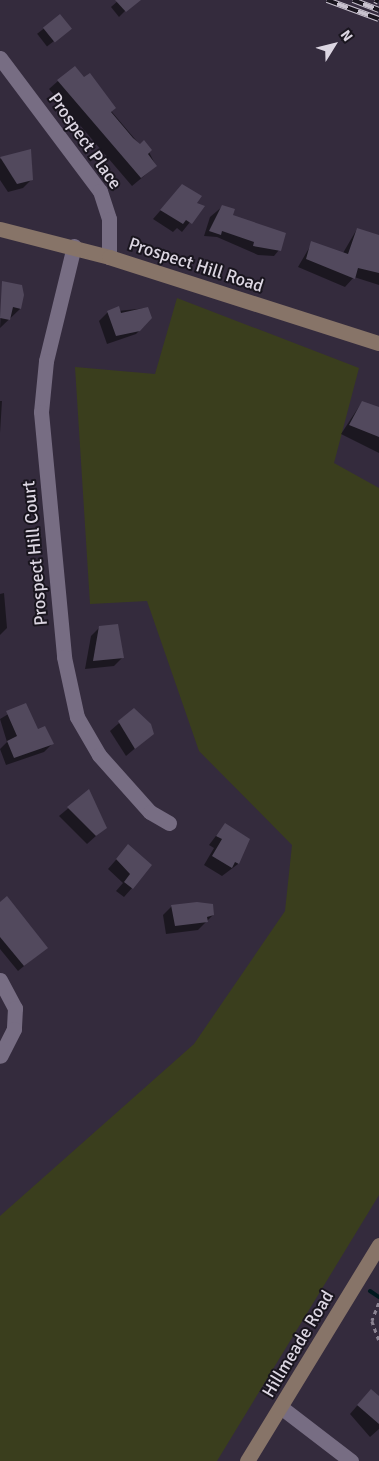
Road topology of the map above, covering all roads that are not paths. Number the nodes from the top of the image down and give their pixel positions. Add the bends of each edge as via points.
1 (0, 58) edge
2 (0, 229) edge
3 (74, 246) junction
4 (109, 257) junction
5 (379, 343) edge
6 (169, 823) dead end
7 (0, 980) edge
8 (0, 1056) edge
9 (379, 1245) edge
10 (282, 1408) junction
11 (247, 1461) edge
12 (351, 1461) edge

1 - 4 street, Prospect Place via 100,191 109,219
2 - 3 street, Prospect Hill Road
3 - 4 street, Prospect Hill Road
3 - 6 street, Prospect Hill Court via 46,361 41,412 64,657 77,717 99,755 150,812
4 - 5 street, Prospect Hill Road
7 - 8 street via 15,1008 14,1029
9 - 10 street, Hillmeade Road
10 - 11 street, Hillmeade Road
10 - 12 street

